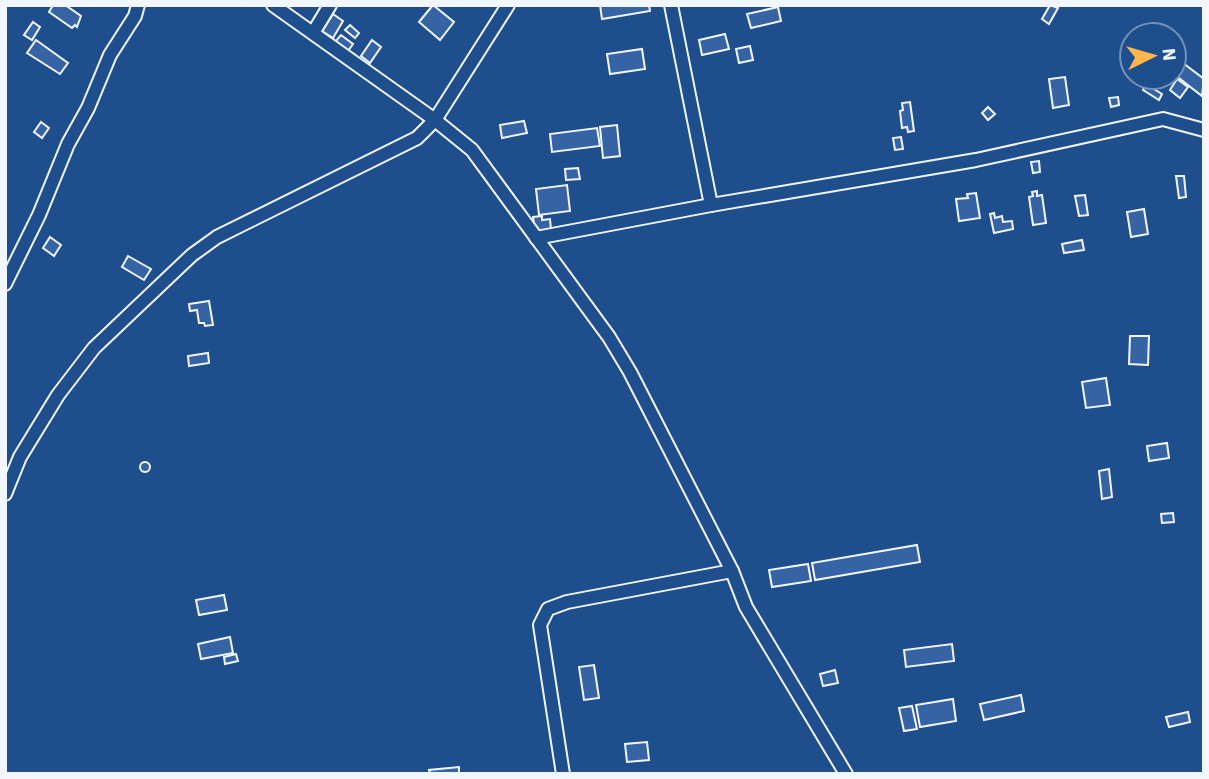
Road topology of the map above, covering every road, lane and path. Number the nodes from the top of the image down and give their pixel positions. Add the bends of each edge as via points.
1 (138, 5) edge
2 (273, 5) edge
3 (330, 5) edge
4 (508, 5) edge
5 (671, 5) edge
6 (313, 33) junction
7 (435, 120) junction
8 (1204, 130) edge
9 (711, 205) junction
10 (536, 238) junction
11 (5, 284) edge
12 (5, 494) edge
13 (732, 571) junction
14 (563, 774) edge
15 (846, 774) edge

1 - 11 street via 110,55
2 - 6 street
3 - 6 street
4 - 7 street
5 - 9 street
6 - 7 street
7 - 10 street via 472,150
7 - 12 street via 416,138 217,237 192,254 94,348 20,457
8 - 9 street via 1163,119 976,160
9 - 10 street
10 - 13 street via 630,372
13 - 14 street via 548,609 540,625
13 - 15 street via 746,607

